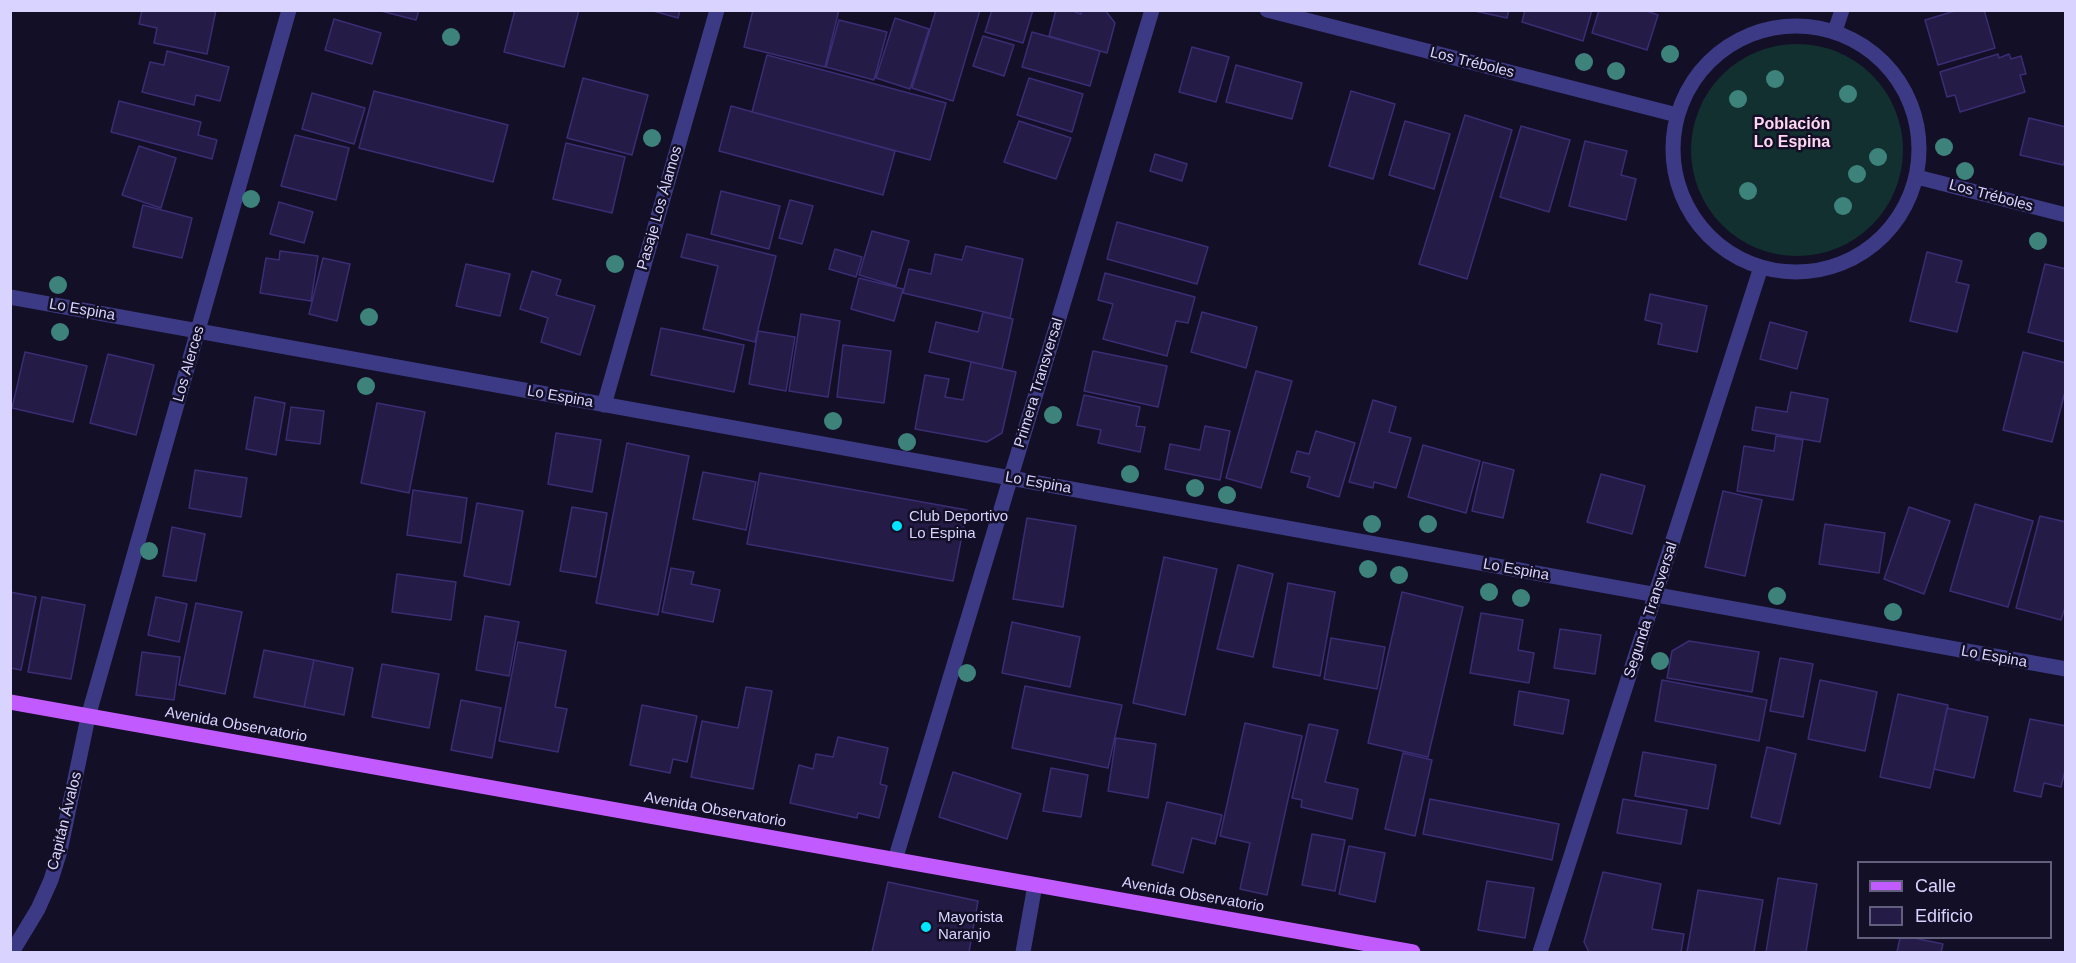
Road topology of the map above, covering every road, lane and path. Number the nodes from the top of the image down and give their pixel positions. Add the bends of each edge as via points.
1 (289, 10) edge
2 (717, 10) edge
3 (1152, 10) edge
4 (1267, 10) edge
5 (1842, 10) edge
6 (1835, 31) junction
7 (1677, 115) junction
8 (1917, 177) junction
9 (2066, 215) edge
10 (1761, 267) junction
11 (10, 297) edge
12 (198, 331) junction
13 (604, 405) junction
14 (1010, 478) junction
15 (1655, 595) junction
16 (2066, 669) edge
17 (10, 702) edge
18 (88, 717) junction
19 (895, 860) junction
20 (1035, 885) junction
21 (12, 952) edge
22 (1023, 952) edge
23 (1413, 952) edge
24 (1540, 952) edge

1 - 12 street, Los Alerces
2 - 13 street, Pasaje Los Álamos
3 - 14 street, Primera Transversal
4 - 7 street, Los Tréboles
5 - 6 street
6 - 7 street via 1796,25 1776,27 1738,40 1707,63 1684,96
6 - 8 street via 1875,53 1905,88 1920,131
7 - 10 street via 1673,157 1683,199 1707,234 1732,254
8 - 9 street, Los Tréboles
8 - 10 street via 1902,214 1890,230 1859,256 1811,271
10 - 15 street, Segunda Transversal
11 - 12 street, Lo Espina
12 - 13 street, Lo Espina
12 - 18 street, Los Alerces
13 - 14 street, Lo Espina
14 - 15 street, Lo Espina
14 - 19 street, Primera Transversal
15 - 16 street, Lo Espina
15 - 24 street, Segunda Transversal
17 - 18 main road, Avenida Observatorio
18 - 19 main road, Avenida Observatorio
18 - 21 street, Capitán Ávalos via 51,880
19 - 20 main road, Avenida Observatorio
20 - 22 street
20 - 23 main road, Avenida Observatorio

